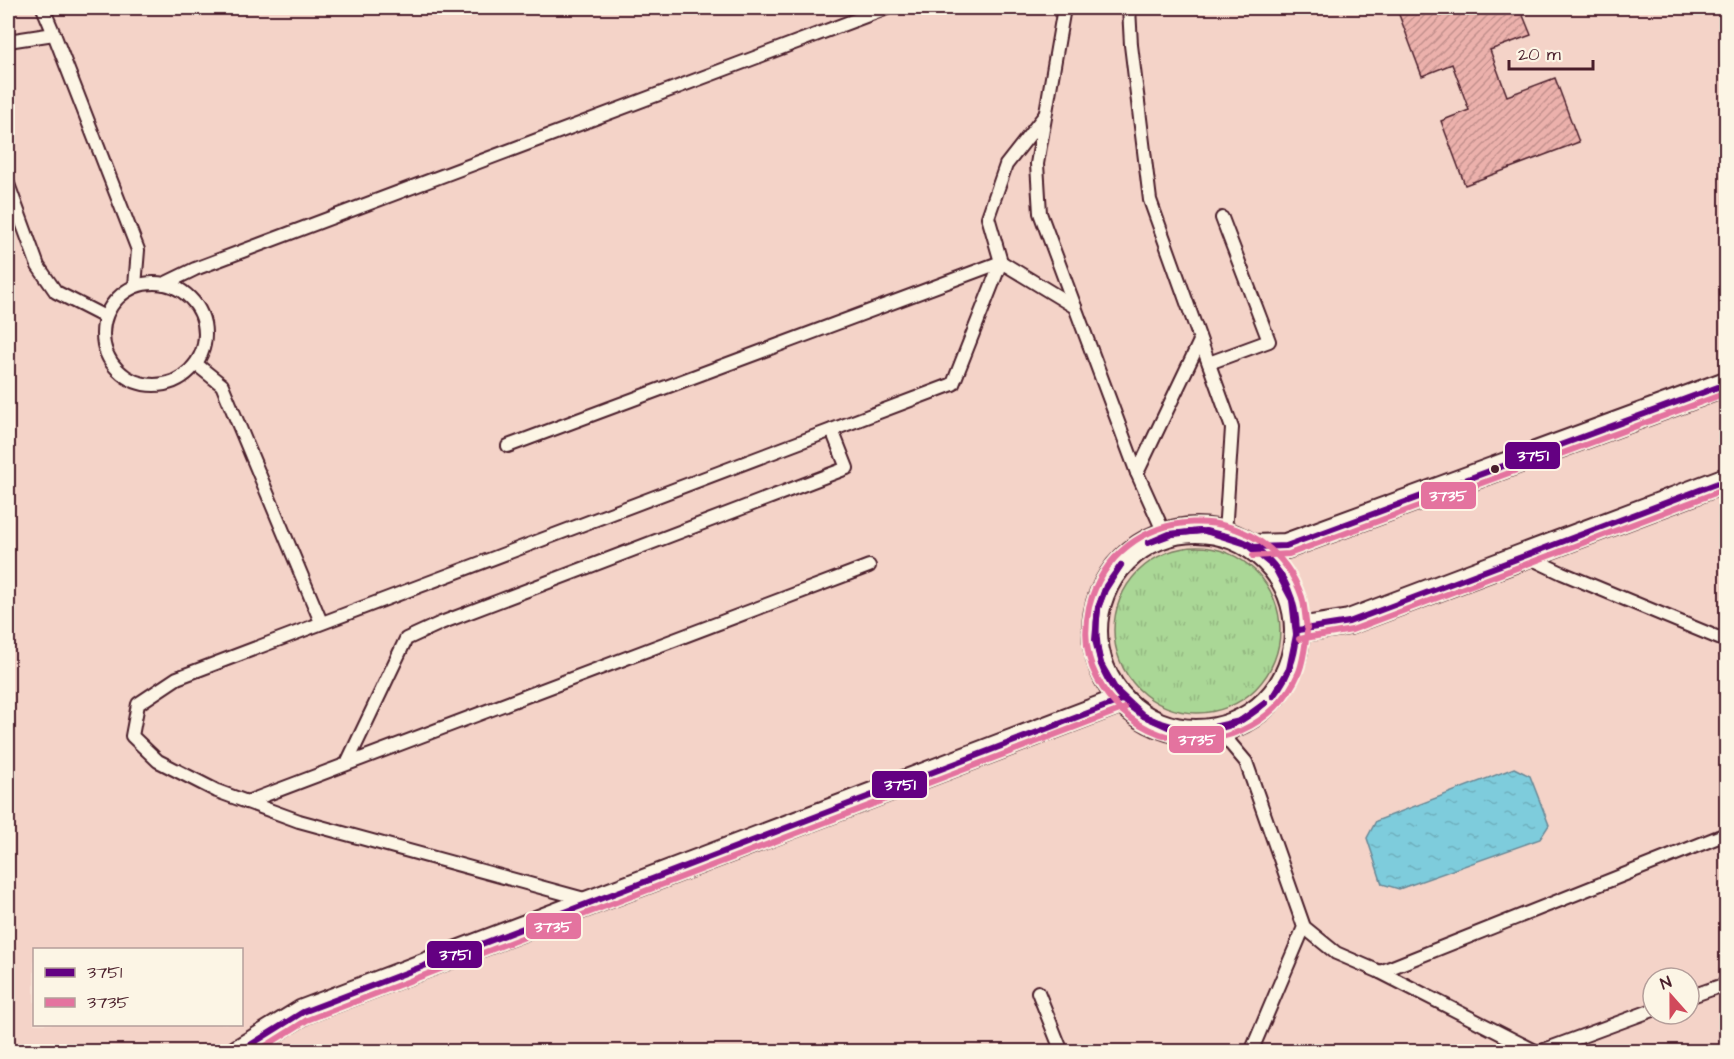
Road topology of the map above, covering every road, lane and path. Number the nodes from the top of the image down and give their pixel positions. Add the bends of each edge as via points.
1 (44, 8) edge
2 (887, 8) edge
3 (1064, 8) edge
4 (1129, 8) edge
5 (54, 34) junction
6 (8, 41) edge
7 (1045, 115) junction
8 (8, 184) edge
9 (1222, 218) dead end
10 (1001, 262) junction
11 (164, 284) junction
12 (135, 286) junction
13 (1075, 307) junction
14 (105, 317) junction
15 (1200, 341) junction
16 (1209, 363) junction
17 (196, 364) junction
18 (1726, 384) edge
19 (832, 430) junction
20 (508, 446) dead end
21 (1137, 473) junction
22 (1726, 480) edge
23 (1225, 533) junction
24 (1165, 535) junction
25 (1253, 547) junction
26 (1525, 555) junction
27 (869, 566) dead end
28 (321, 622) junction
29 (1298, 630) junction
30 (1726, 641) edge
31 (1122, 700) junction
32 (1219, 730) junction
33 (347, 763) junction
34 (247, 802) junction
35 (1726, 834) edge
36 (595, 902) junction
37 (1304, 927) junction
38 (1380, 972) junction
39 (1726, 984) edge
40 (1038, 992) dead end
41 (1701, 993) edge
42 (1641, 1014) edge
43 (238, 1052) edge
44 (1062, 1052) edge
45 (1251, 1052) edge
46 (1538, 1052) edge

1 - 5 lane
2 - 11 lane via 195,268
3 - 7 lane
4 - 15 lane via 1150,200
5 - 6 lane
5 - 12 lane via 138,250
7 - 10 lane via 1006,165 988,217
7 - 13 lane via 1037,164 1040,213
8 - 14 lane via 38,266 56,292
9 - 16 lane via 1269,341
10 - 13 lane
10 - 19 lane via 953,384
10 - 20 lane
11 - 12 lane
11 - 17 lane via 184,292 199,308 205,337
12 - 14 lane via 112,304
13 - 21 lane
14 - 17 lane via 102,332 109,360 130,380 144,385 166,384 186,375
15 - 16 lane
15 - 21 lane
16 - 23 lane via 1232,429
17 - 28 lane via 222,385
18 - 25 street via 1286,546
19 - 28 lane
19 - 33 lane via 847,468 406,639
21 - 24 lane
22 - 26 street
23 - 24 street via 1195,530
23 - 25 street
24 - 31 street via 1135,550 1112,575 1098,606 1095,639 1103,672
25 - 29 street via 1277,569 1293,598
26 - 29 street via 1349,622
26 - 30 lane
27 - 33 lane
28 - 34 lane via 177,678 138,704 132,736 158,760
29 - 32 street via 1292,664 1276,693 1251,716
31 - 32 street via 1150,721 1184,731
31 - 36 street
32 - 37 lane via 1246,762
33 - 34 lane
34 - 36 lane via 299,821
35 - 38 lane
36 - 43 street via 303,1012
37 - 38 lane via 1336,953
37 - 45 lane
38 - 46 lane
39 - 41 lane
40 - 44 lane
42 - 46 lane

